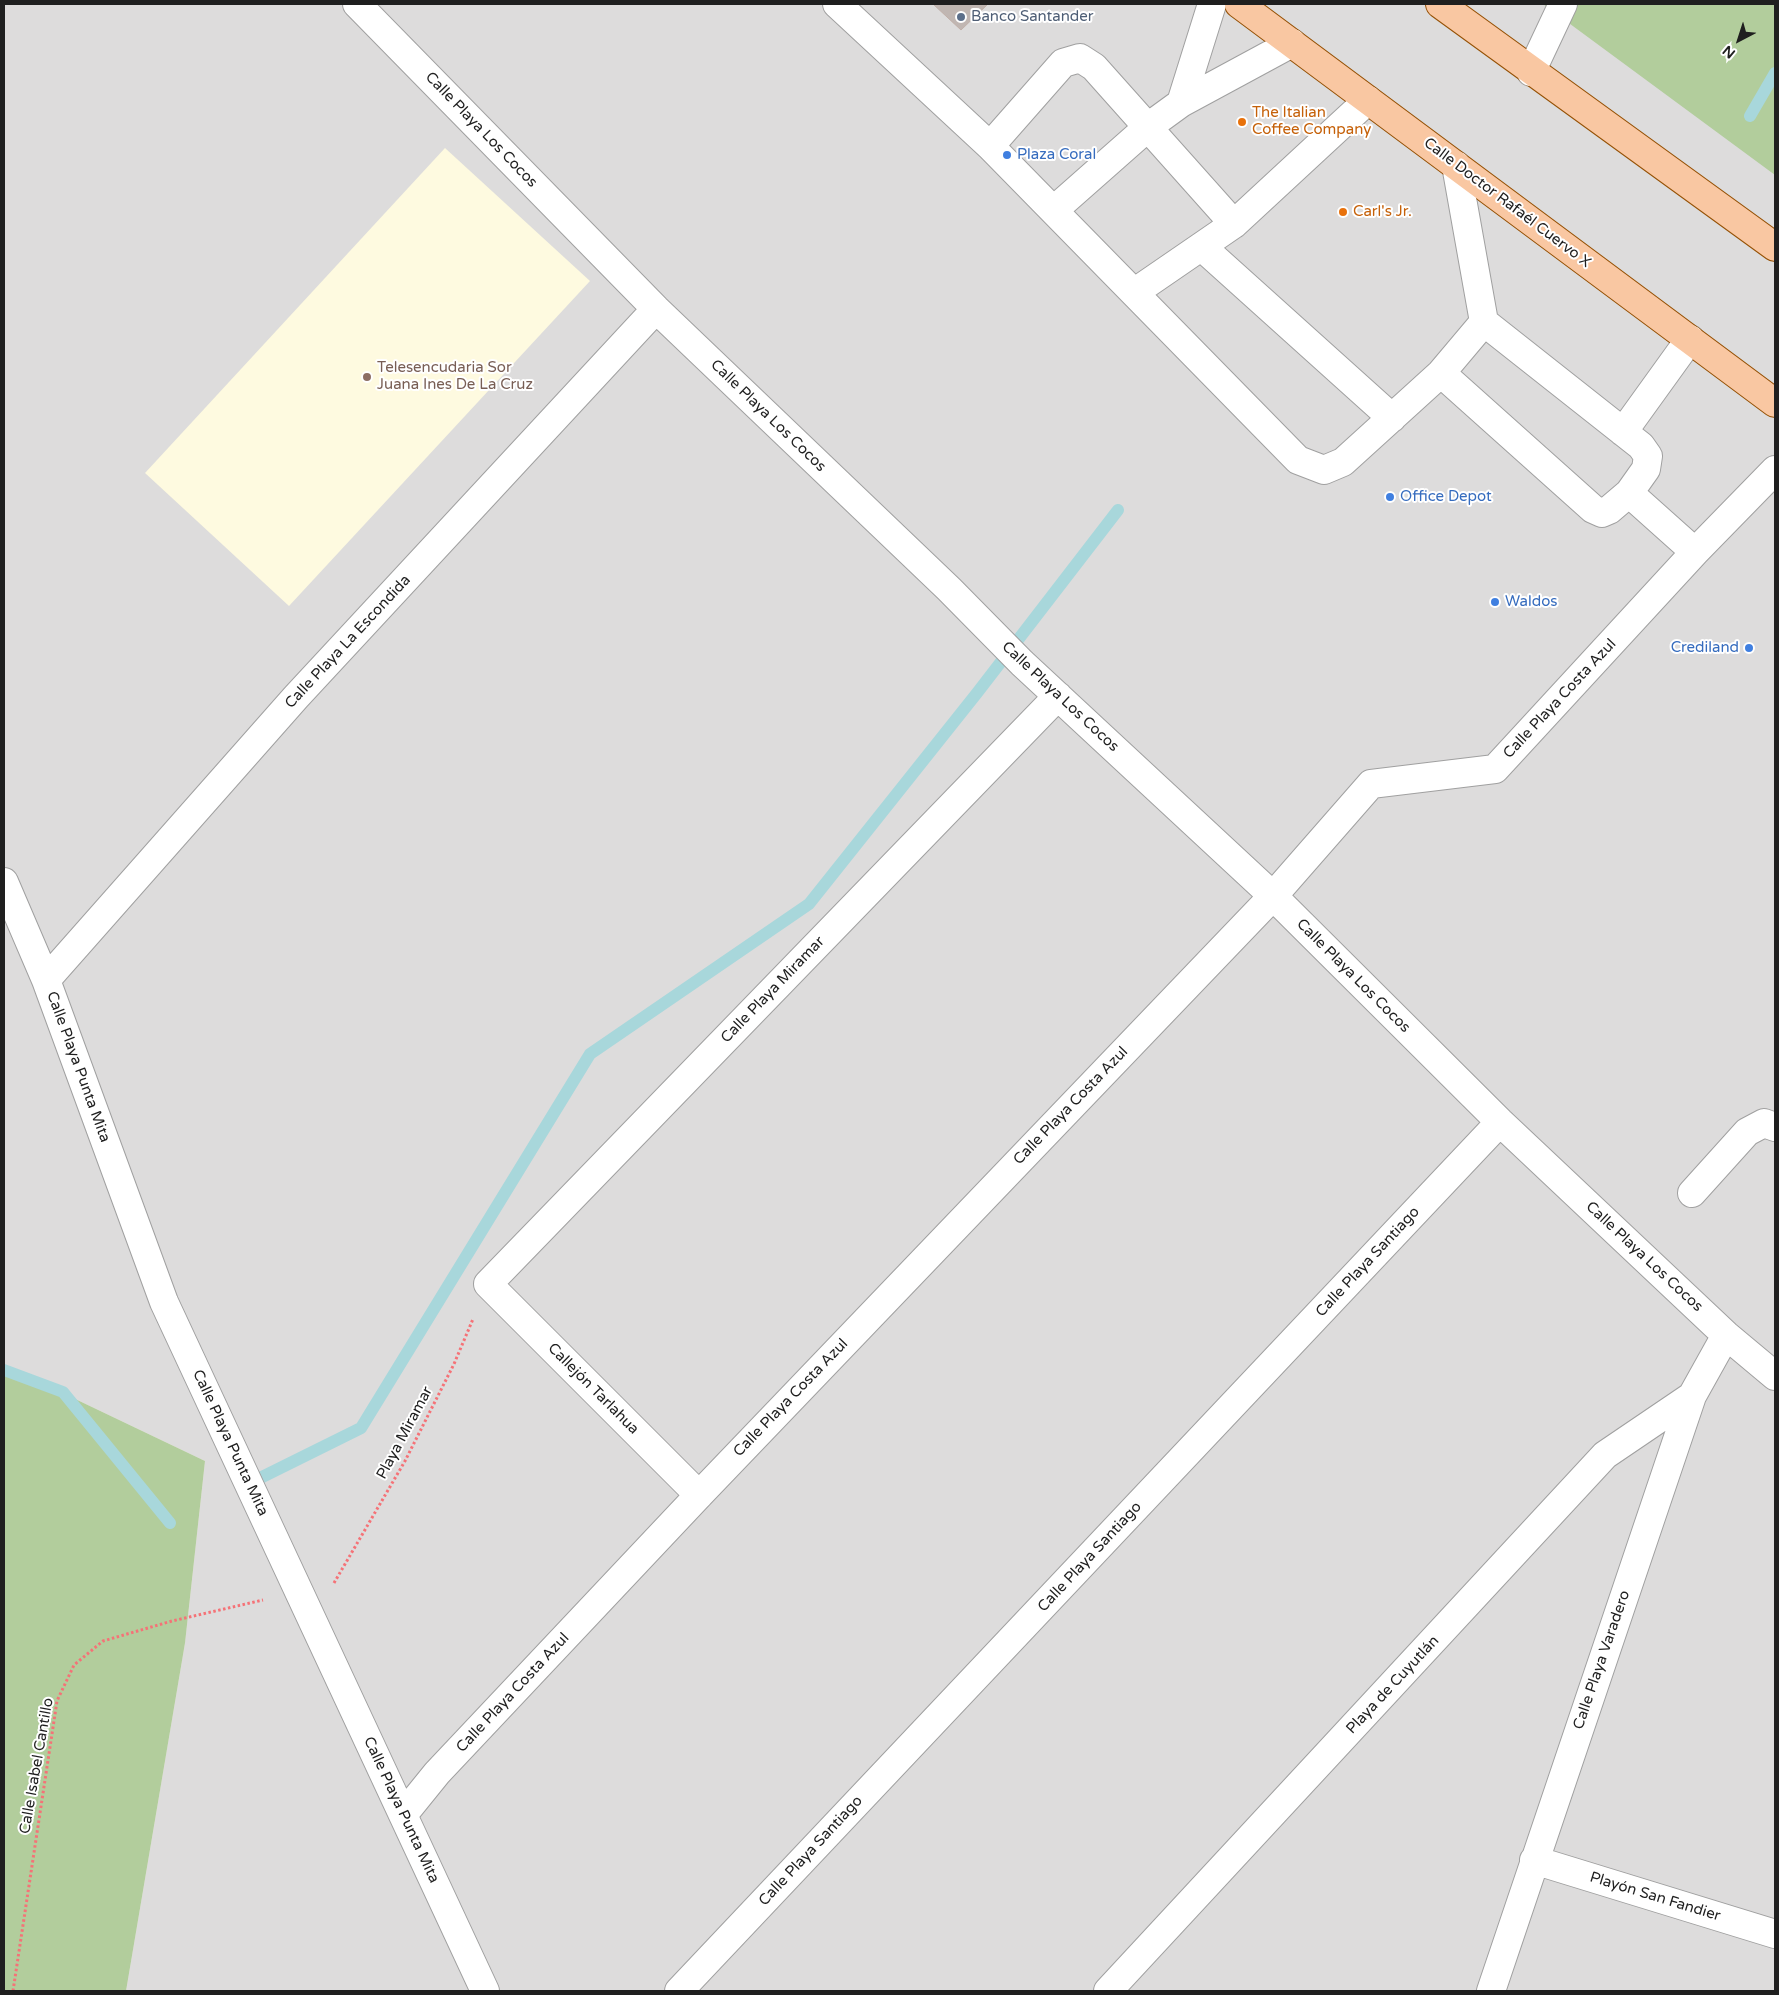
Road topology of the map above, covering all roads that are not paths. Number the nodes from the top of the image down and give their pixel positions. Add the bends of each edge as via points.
1 (357, 4) edge
2 (838, 4) edge
3 (1212, 4) edge
4 (1239, 4) edge
5 (1440, 4) edge
6 (1563, 4) edge
7 (1292, 43) junction
8 (1531, 72) junction
9 (1368, 100) junction
10 (1181, 103) junction
11 (1148, 127) junction
12 (990, 146) junction
13 (1456, 165) junction
14 (1054, 210) junction
15 (1234, 224) junction
16 (1202, 247) junction
17 (1775, 247) edge
18 (1135, 292) junction
19 (656, 309) junction
20 (1484, 322) junction
21 (1690, 339) junction
22 (1440, 373) junction
23 (1775, 403) edge
24 (1392, 418) junction
25 (1623, 432) junction
26 (1775, 470) edge
27 (1629, 493) junction
28 (1695, 552) junction
29 (1058, 696) junction
30 (4, 882) edge
31 (1273, 896) junction
32 (46, 980) junction
33 (1500, 1122) junction
34 (1775, 1127) edge
35 (1692, 1193) dead end
36 (488, 1284) joint
37 (1726, 1335) junction
38 (1775, 1376) edge
39 (1692, 1396) junction
40 (699, 1495) junction
41 (403, 1815) junction
42 (1534, 1860) junction
43 (1775, 1934) edge
44 (485, 1991) edge
45 (679, 1991) edge
46 (1108, 1991) edge
47 (1491, 1991) edge

1 - 19 street, Calle Playa Los Cocos
2 - 12 street
3 - 10 street
4 - 7 main road, Calle Doctor Rafaél Cuervo X
5 - 8 main road
6 - 8 street
7 - 9 main road, Calle Doctor Rafaél Cuervo X
7 - 10 street
8 - 17 main road
9 - 13 main road, Calle Doctor Rafaél Cuervo X
9 - 15 street
10 - 11 street
11 - 12 street via 1094,67 1080,58 1063,63
11 - 14 street
11 - 15 street
12 - 14 street
13 - 20 street
13 - 21 main road, Calle Doctor Rafaél Cuervo X
14 - 18 street
15 - 16 street
16 - 18 street
16 - 24 street
18 - 24 street via 1298,460 1324,470 1343,462
19 - 29 street, Calle Playa Los Cocos
19 - 32 street, Calle Playa La Escondida via 296,697
20 - 22 street
20 - 25 street
21 - 23 main road, Calle Doctor Rafaél Cuervo X
21 - 25 street
22 - 24 street
22 - 27 street via 1593,508 1602,513
25 - 27 street via 1648,456 1646,469
26 - 28 street, Calle Playa Costa Azul
27 - 28 street
28 - 31 street, Calle Playa Costa Azul via 1495,769 1372,784
29 - 31 street, Calle Playa Los Cocos
29 - 36 street, Calle Playa Miramar
30 - 32 street, Calle Playa Punta Mita
31 - 33 street, Calle Playa Los Cocos
31 - 40 street, Calle Playa Costa Azul
32 - 41 street, Calle Playa Punta Mita via 164,1302
33 - 37 street, Calle Playa Los Cocos
33 - 45 street, Calle Playa Santiago
34 - 35 street via 1764,1123 1747,1132
36 - 40 street, Callejón Tarlahua
37 - 38 street, Calle Playa Los Cocos
37 - 39 street, Calle Playa Varadero
39 - 42 street, Calle Playa Varadero
39 - 46 street, Playa de Cuyutlán via 1605,1455
40 - 41 street, Calle Playa Costa Azul via 438,1773
41 - 44 street, Calle Playa Punta Mita
42 - 43 street, Playón San Fandier
42 - 47 street, Calle Playa Varadero

